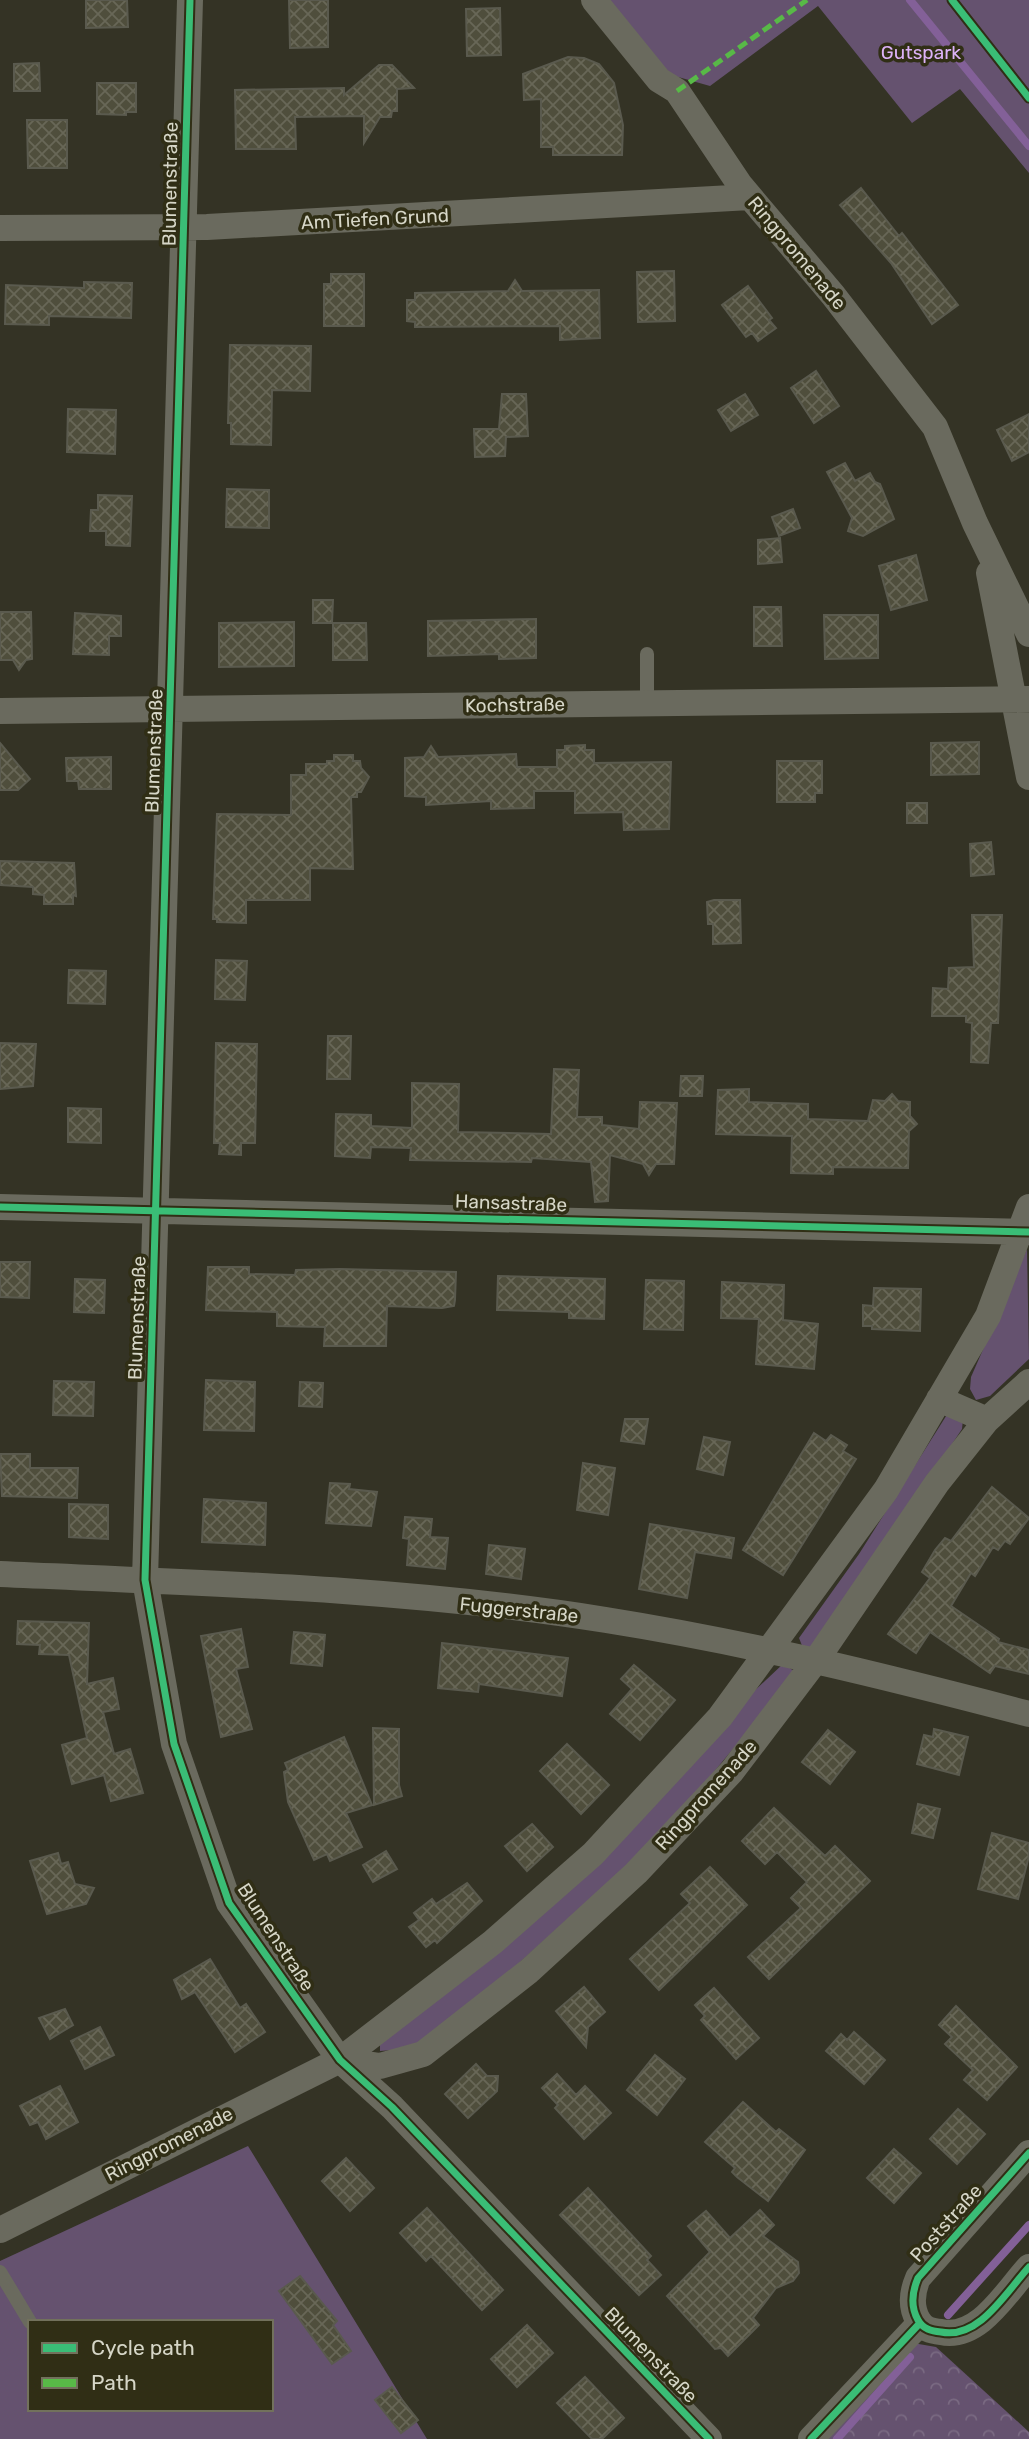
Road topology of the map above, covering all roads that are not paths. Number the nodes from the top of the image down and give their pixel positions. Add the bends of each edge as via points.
1 (190, 0) edge
2 (594, 0) edge
3 (750, 198) junction
4 (186, 227) junction
5 (0, 228) edge
6 (975, 523) junction
7 (1029, 634) edge
8 (647, 654) dead end
9 (1021, 699) edge
10 (647, 704) junction
11 (172, 709) junction
12 (0, 711) edge
13 (1029, 777) edge
14 (0, 1207) edge
15 (1029, 1207) edge
16 (156, 1210) junction
17 (1025, 1232) edge
18 (1029, 1382) edge
19 (939, 1399) junction
20 (987, 1420) junction
21 (0, 1573) edge
22 (145, 1580) junction
23 (769, 1649) junction
24 (817, 1659) junction
25 (1029, 1714) edge
26 (340, 2060) junction
27 (1029, 2153) edge
28 (0, 2230) edge
29 (1029, 2267) edge
30 (0, 2272) edge
31 (29, 2320) edge
32 (920, 2323) junction
33 (709, 2439) edge
34 (811, 2439) edge

1 - 4 street, Blumenstraße
2 - 3 street, Ringpromenade via 659,80 677,92
3 - 4 street, Am Tiefen Grund
3 - 6 street, Ringpromenade via 935,426
4 - 5 street, Am Tiefen Grund
4 - 11 street, Blumenstraße
6 - 7 street, Ringpromenade
6 - 9 street, Ringpromenade
8 - 10 lane
9 - 10 street, Kochstraße
9 - 13 street, Ringpromenade
10 - 11 street, Kochstraße
11 - 12 street, Kochstraße
11 - 16 street, Blumenstraße
14 - 16 street, Hansastraße
15 - 17 street, Ringpromenade
16 - 17 street, Hansastraße
16 - 22 street, Blumenstraße
17 - 19 street, Ringpromenade via 988,1315
18 - 20 street, Ringpromenade
19 - 20 street
19 - 23 street, Ringpromenade via 886,1490
20 - 24 street, Ringpromenade via 937,1483
21 - 22 street, Fuggerstraße
22 - 23 street, Fuggerstraße via 375,1594 604,1619
22 - 26 street, Blumenstraße via 174,1744 229,1903
23 - 24 street, Fuggerstraße
23 - 26 street, Ringpromenade via 720,1717 593,1854 493,1942
24 - 25 street, Fuggerstraße
24 - 26 street, Ringpromenade via 732,1771 636,1873 529,1970 423,2054 380,2066
26 - 28 street, Ringpromenade
26 - 33 street, Blumenstraße via 392,2106
27 - 32 street, Poststraße via 918,2278 912,2291 913,2311
29 - 32 street via 976,2325 963,2333 929,2330
30 - 31 lane
32 - 34 street

